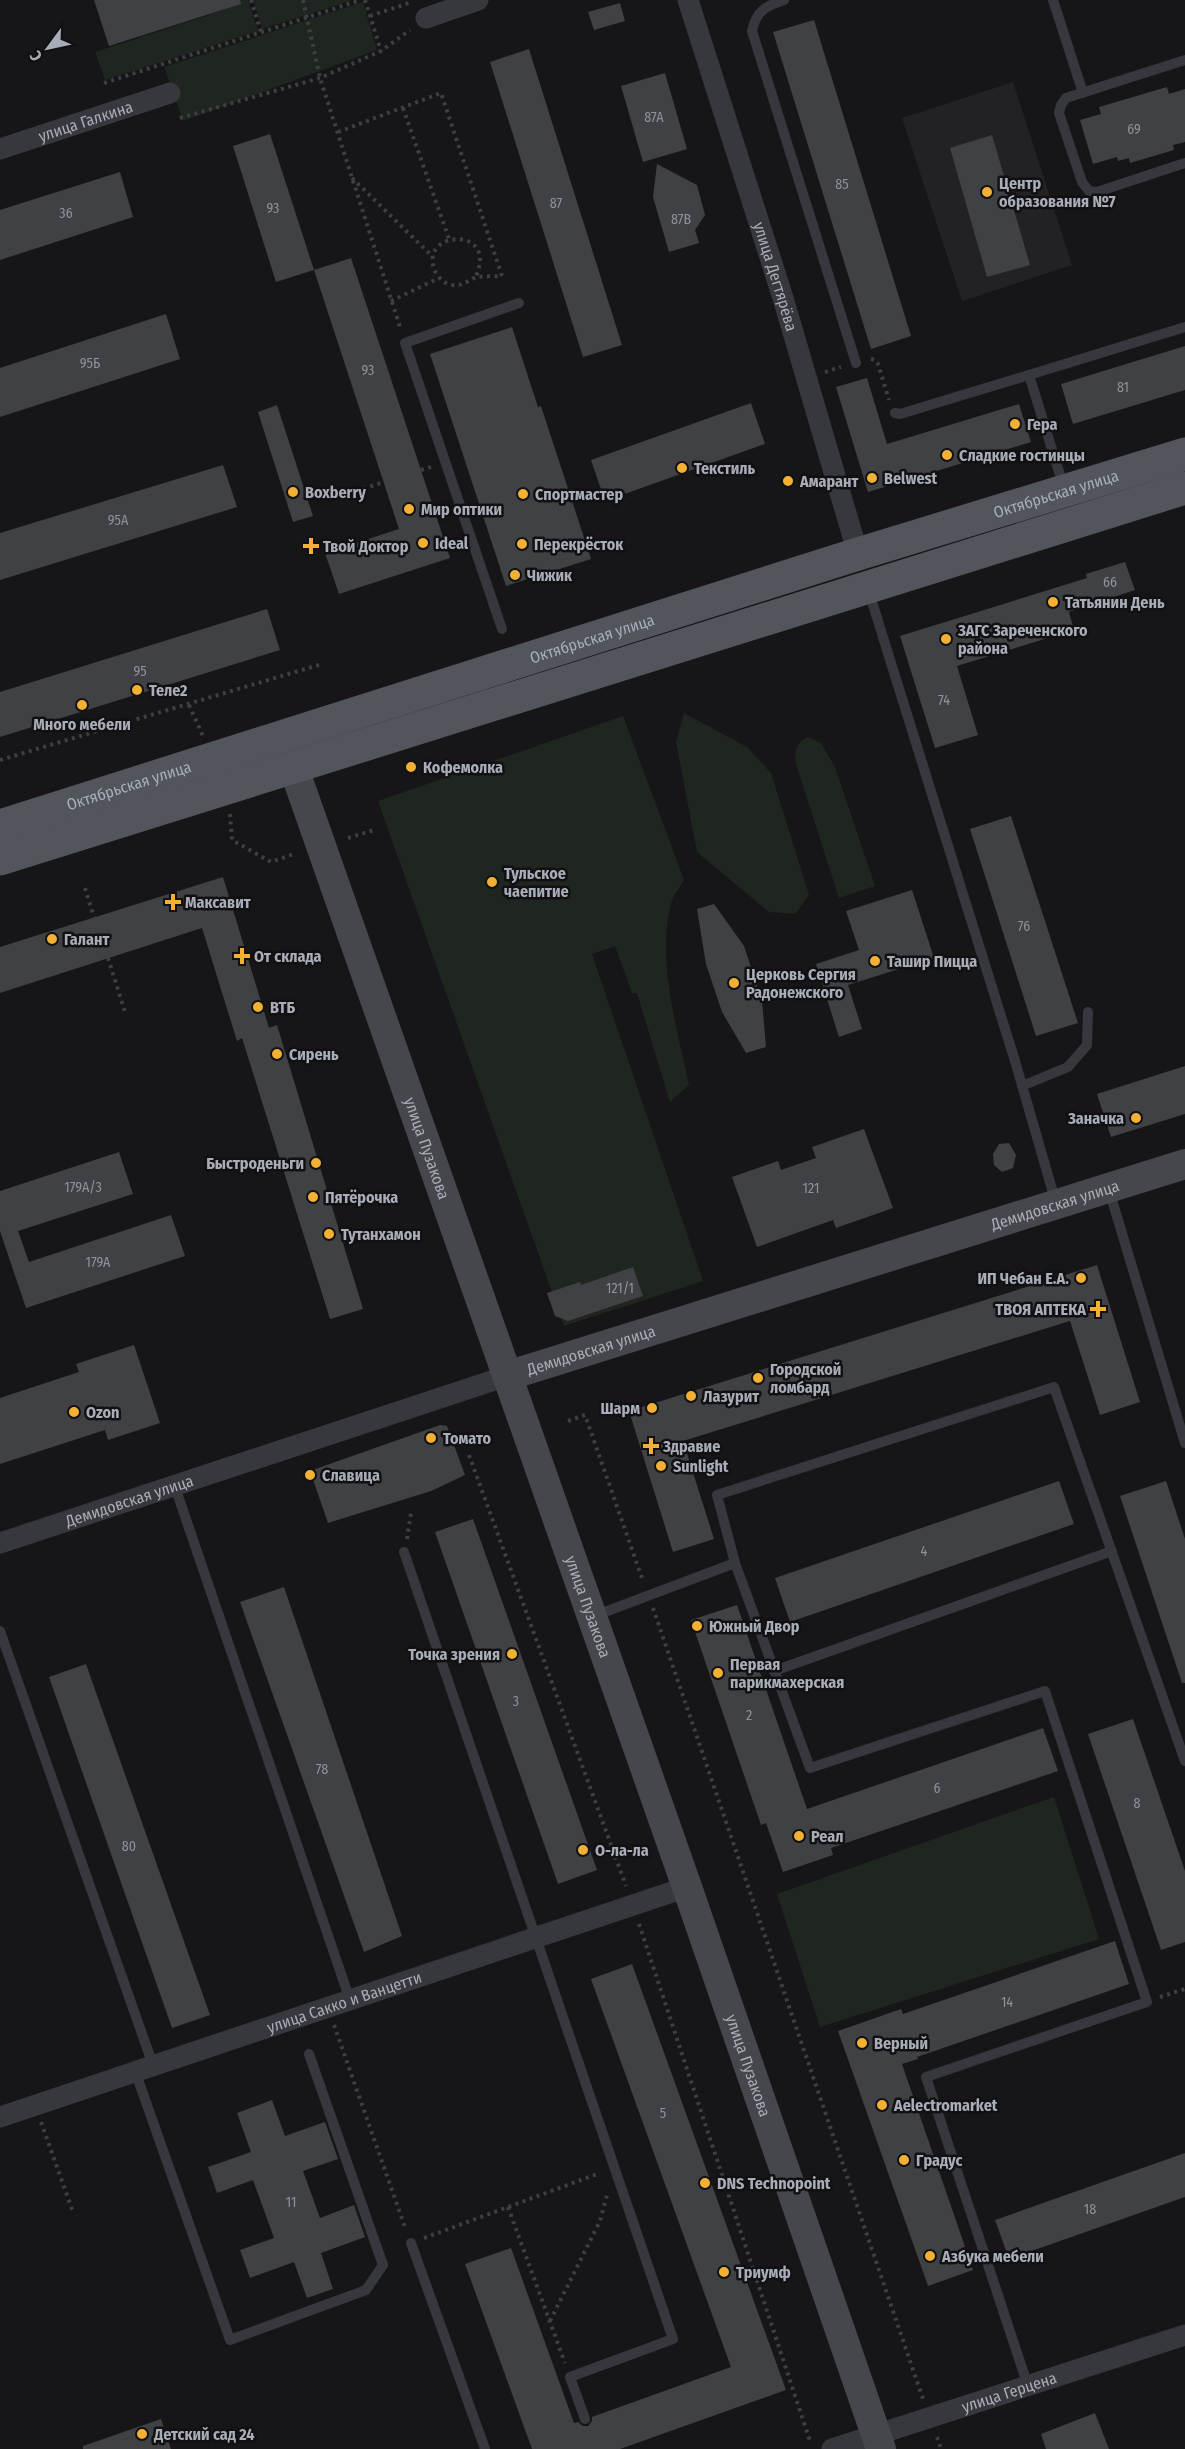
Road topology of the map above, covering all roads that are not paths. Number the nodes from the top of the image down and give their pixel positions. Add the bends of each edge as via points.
1 (478, 0) edge
2 (688, 0) edge
3 (784, 0) edge
4 (1053, 0) edge
5 (421, 9) edge
6 (1185, 60) edge
7 (170, 93) dead end
8 (1083, 93) junction
9 (0, 149) edge
10 (1185, 163) edge
11 (519, 303) dead end
12 (1185, 327) edge
13 (856, 363) dead end
14 (1029, 375) junction
15 (895, 414) dead end
16 (1185, 454) edge
17 (1185, 488) edge
18 (1065, 491) junction
19 (858, 554) junction
20 (867, 586) junction
21 (502, 629) dead end
22 (344, 734) junction
23 (288, 751) junction
24 (0, 825) edge
25 (0, 859) edge
26 (1088, 1012) dead end
27 (1022, 1086) junction
28 (1185, 1164) edge
29 (1108, 1188) junction
30 (1057, 1204) junction
31 (507, 1376) junction
32 (1185, 1443) edge
33 (174, 1484) junction
34 (0, 1543) edge
35 (1112, 1551) junction
36 (404, 1552) road end
37 (735, 1563) junction
38 (591, 1617) junction
39 (0, 1630) edge
40 (774, 1671) junction
41 (1185, 1761) edge
42 (687, 1887) junction
43 (535, 1938) junction
44 (350, 2000) junction
45 (309, 2054) dead end
46 (144, 2068) junction
47 (0, 2117) edge
48 (411, 2243) road end
49 (1185, 2335) edge
50 (1028, 2386) junction
51 (585, 2419) dead end
52 (879, 2442) edge
53 (485, 2449) edge
54 (832, 2449) edge

1 - 5 street
2 - 19 street, улица Дегтярёва via 783,298
3 - 13 lane via 765,6 755,17 752,31
4 - 8 lane
6 - 8 lane
7 - 9 street, улица Галкина
8 - 10 lane via 1066,98 1059,113 1082,182 1089,191 1097,192
11 - 21 lane via 405,343
12 - 14 lane
14 - 15 lane
14 - 18 lane
16 - 18 main road, Октябрьская улица
17 - 20 main road, Октябрьская улица
18 - 19 main road, Октябрьская улица
19 - 22 main road, Октябрьская улица
20 - 22 main road, Октябрьская улица
20 - 27 lane
22 - 23 main road, Октябрьская улица
23 - 24 main road, Октябрьская улица
23 - 25 main road, Октябрьская улица
23 - 31 street, улица Пузакова
26 - 27 lane via 1087,1045 1068,1067
27 - 30 lane
28 - 29 street, Демидовская улица
29 - 30 street, Демидовская улица
29 - 32 lane
30 - 31 street, Демидовская улица
31 - 33 street, Демидовская улица
31 - 38 street, улица Пузакова
33 - 34 street, Демидовская улица
33 - 44 lane
35 - 37 lane via 1054,1386 717,1495
35 - 40 lane
35 - 41 lane
36 - 43 lane
37 - 38 lane
37 - 40 lane
38 - 42 street, улица Пузакова
39 - 46 lane
40 - 50 lane via 810,1768 1045,1691 1147,2002 926,2077
42 - 43 street, улица Сакко и Ванцетти
42 - 52 street, улица Пузакова
43 - 44 street, улица Сакко и Ванцетти
43 - 51 lane via 673,2339 570,2377
44 - 46 street, улица Сакко и Ванцетти
45 - 46 lane via 383,2265 366,2290 230,2340
46 - 47 street, улица Сакко и Ванцетти
48 - 53 lane
49 - 50 street, улица Герцена
50 - 52 street, улица Герцена via 930,2417
52 - 54 street, улица Герцена

